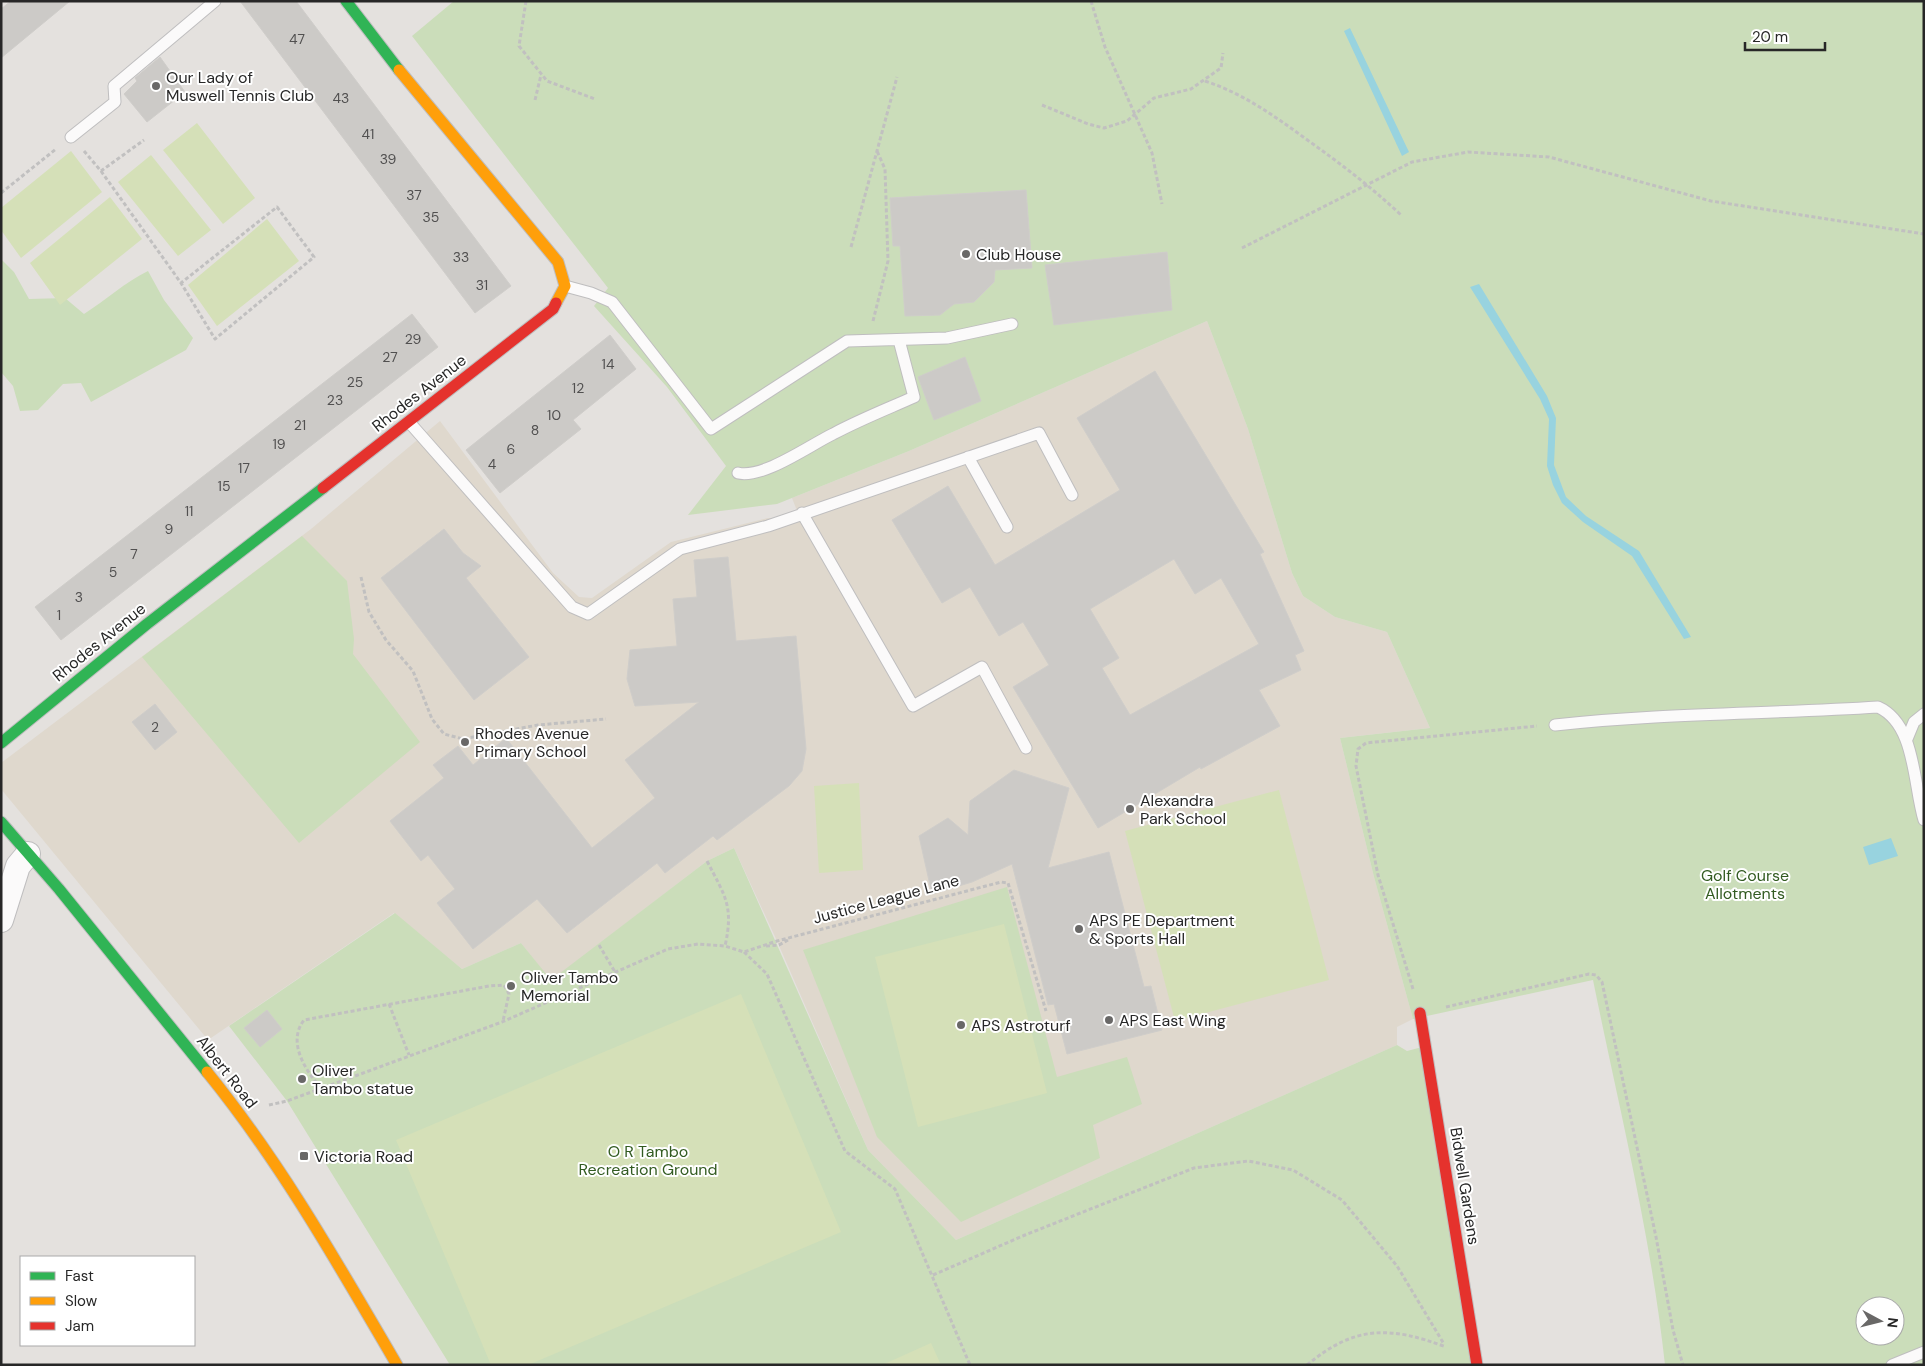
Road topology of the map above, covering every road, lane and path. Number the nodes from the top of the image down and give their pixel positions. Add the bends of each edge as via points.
1 (215, 1) edge
2 (346, 1) edge
3 (526, 1) edge
4 (1091, 1) edge
5 (1223, 54) dead end
6 (542, 74) junction
7 (897, 77) dead end
8 (1204, 81) junction
9 (535, 100) dead end
10 (595, 100) dead end
11 (1042, 105) dead end
12 (1135, 116) junction
13 (71, 137) junction
14 (144, 140) dead end
15 (877, 151) junction
16 (101, 171) junction
17 (1369, 184) junction
18 (1, 193) edge
19 (1162, 204) dead end
20 (1401, 215) dead end
21 (1924, 234) edge
22 (851, 247) dead end
23 (1242, 248) dead end
24 (181, 283) junction
25 (565, 286) junction
26 (1012, 324) dead end
27 (899, 340) junction
28 (868, 341) junction
29 (410, 422) junction
30 (968, 457) junction
31 (738, 473) dead end
32 (1072, 494) dead end
33 (802, 513) junction
34 (1007, 527) dead end
35 (361, 577) dead end
36 (1924, 714) edge
37 (606, 719) dead end
38 (1555, 724) joint
39 (1907, 739) junction
40 (1, 743) edge
41 (1026, 748) dead end
42 (1924, 820) edge
43 (1, 822) edge
44 (28, 854) junction
45 (707, 861) dead end
46 (1, 920) edge
47 (793, 937) junction
48 (598, 945) dead end
49 (725, 946) junction
50 (760, 946) junction
51 (744, 952) junction
52 (616, 972) junction
53 (389, 1004) junction
54 (1046, 1011) dead end
55 (1420, 1012) junction
56 (502, 1022) junction
57 (410, 1055) junction
58 (321, 1088) junction
59 (239, 1111) junction
60 (933, 1275) junction
61 (1446, 1347) junction
62 (1924, 1352) edge
63 (1450, 1356) dead end
64 (397, 1365) edge
65 (970, 1365) edge
66 (1307, 1365) edge
67 (1477, 1365) edge
68 (1683, 1365) edge
69 (1892, 1365) edge

1 - 13 lane via 114,86 115,102
2 - 25 street via 384,52 558,262
3 - 6 path via 519,46
4 - 12 path via 1105,47
5 - 8 path via 1221,68
6 - 9 path
6 - 10 path via 547,82
7 - 15 path
8 - 12 path via 1191,89 1154,98
8 - 17 path via 1232,90 1264,109
11 - 12 path via 1104,128
12 - 19 path via 1152,153
13 - 16 path
13 - 18 path
14 - 16 path
15 - 22 path
15 - 28 path via 885,169 888,261
16 - 24 path
17 - 20 path
17 - 21 path via 1412,162 1468,152 1549,157 1711,201
17 - 23 path
24 - 24 path via 277,208 314,257 215,339
25 - 28 lane via 591,292 612,302 711,429 847,341
25 - 29 street, Rhodes Avenue via 553,309
26 - 27 lane via 947,338
27 - 28 lane
27 - 31 lane via 914,397 833,433 787,458 747,475
29 - 33 lane via 572,607 588,614 680,549 768,526
29 - 40 street, Rhodes Avenue via 146,624
30 - 32 lane via 1039,433
30 - 33 lane
30 - 34 lane
33 - 41 lane via 913,706 982,667
35 - 37 path via 369,612 386,640 413,671 432,720 444,734 463,739 538,725
36 - 39 lane via 1914,722
38 - 39 lane via 1615,718 1878,707 1888,712 1901,726
38 - 55 path via 1366,743 1358,749 1356,766 1378,875
39 - 42 lane
43 - 44 street, Albert Road
44 - 46 street via 18,866
44 - 59 street, Albert Road
45 - 49 path via 728,903 730,926
47 - 50 path, Justice League Lane
47 - 50 path via 779,945
47 - 54 path, Justice League Lane via 1001,882 1008,883
48 - 52 path
49 - 51 path
49 - 52 path via 698,944 668,949
50 - 51 path
51 - 60 path via 767,974 845,1151 895,1189
52 - 56 path
53 - 56 path via 504,985 509,994
53 - 57 path
53 - 58 path via 304,1020 297,1029 298,1050 310,1076
55 - 67 street, Bidwell Gardens
55 - 68 path via 1590,974 1602,982 1673,1330
56 - 57 path
57 - 58 path
58 - 59 path via 287,1101
59 - 64 street, Albert Road via 312,1218
60 - 61 path via 1194,1168 1248,1161 1293,1170 1342,1200 1397,1266
60 - 65 path
61 - 63 path
61 - 66 path via 1418,1336 1378,1332 1340,1341
62 - 69 lane

